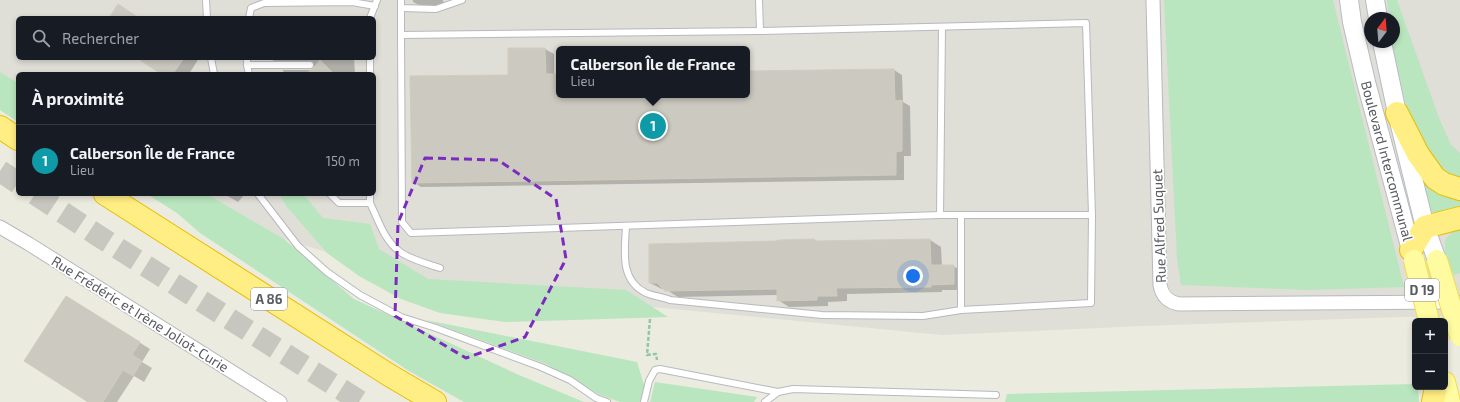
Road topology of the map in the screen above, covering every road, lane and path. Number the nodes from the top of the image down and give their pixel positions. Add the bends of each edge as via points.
1 (206, 0) edge
2 (401, 0) edge
3 (462, 0) edge
4 (760, 0) edge
5 (1153, 0) edge
6 (1349, 0) edge
7 (1375, 0) edge
8 (376, 3) edge
9 (401, 8) junction
10 (1377, 12) edge
11 (207, 16) edge
12 (249, 16) edge
13 (371, 16) edge
14 (942, 27) junction
15 (760, 31) junction
16 (401, 35) junction
17 (1383, 48) edge
18 (211, 60) edge
19 (370, 60) edge
20 (247, 61) edge
21 (310, 65) dead end
22 (214, 72) edge
23 (249, 72) edge
24 (370, 72) edge
25 (1398, 113) junction
26 (0, 127) edge
27 (16, 138) edge
28 (1460, 189) edge
29 (108, 196) edge
30 (260, 196) edge
31 (332, 196) edge
32 (370, 196) edge
33 (370, 203) junction
34 (940, 215) junction
35 (1092, 215) junction
36 (960, 216) junction
37 (1460, 218) edge
38 (626, 226) junction
39 (1425, 226) junction
40 (0, 227) edge
41 (1413, 255) junction
42 (1437, 260) joint
43 (440, 268) dead end
44 (1460, 302) edge
45 (961, 310) junction
46 (1429, 318) edge
47 (650, 319) dead end
48 (1460, 336) edge
49 (655, 370) junction
50 (778, 392) junction
51 (996, 395) dead end
52 (274, 400) edge
53 (434, 402) edge
54 (607, 402) edge
55 (644, 402) edge
56 (765, 402) edge

1 - 11 lane
2 - 9 lane
3 - 9 lane via 436,9
4 - 15 lane
5 - 44 street, Rue Alfred Suquet via 1160,285 1166,299 1172,303 1187,304
6 - 41 main road, Boulevard Intercommunal / D 19 via 1366,82
7 - 10 main road
8 - 12 lane via 264,3 251,8
8 - 13 lane
9 - 16 lane
14 - 15 lane
14 - 34 lane
14 - 35 lane via 1086,23
15 - 16 lane
16 - 38 lane via 402,222 411,233
17 - 25 main road, Boulevard Intercommunal / D 19
18 - 22 lane
19 - 24 lane
20 - 21 lane
20 - 23 lane
25 - 28 highway via 1418,154 1435,178
25 - 39 main road, Boulevard Intercommunal / D 19
26 - 27 highway
29 - 53 highway, A 86
30 - 54 lane via 298,246 327,272 360,295 401,317 570,380 596,398
31 - 33 lane via 339,203
32 - 33 lane
33 - 43 lane via 379,224 399,252
34 - 36 lane
34 - 38 lane
35 - 36 lane
35 - 45 lane via 1091,303
36 - 45 lane
37 - 39 highway
38 - 45 lane via 625,268 633,284 646,293 670,300 822,315 923,316
39 - 41 highway
39 - 42 main road, Boulevard Intercommunal / D 19
40 - 52 street, Rue Frédéric et Irène Joliot-Curie
41 - 46 main road, Boulevard Intercommunal / D 19, bridge
42 - 48 main road, Boulevard Intercommunal / D 19, bridge
47 - 49 path via 647,355 656,354
49 - 50 lane
49 - 55 lane via 649,381
50 - 51 lane via 793,389
50 - 56 lane

